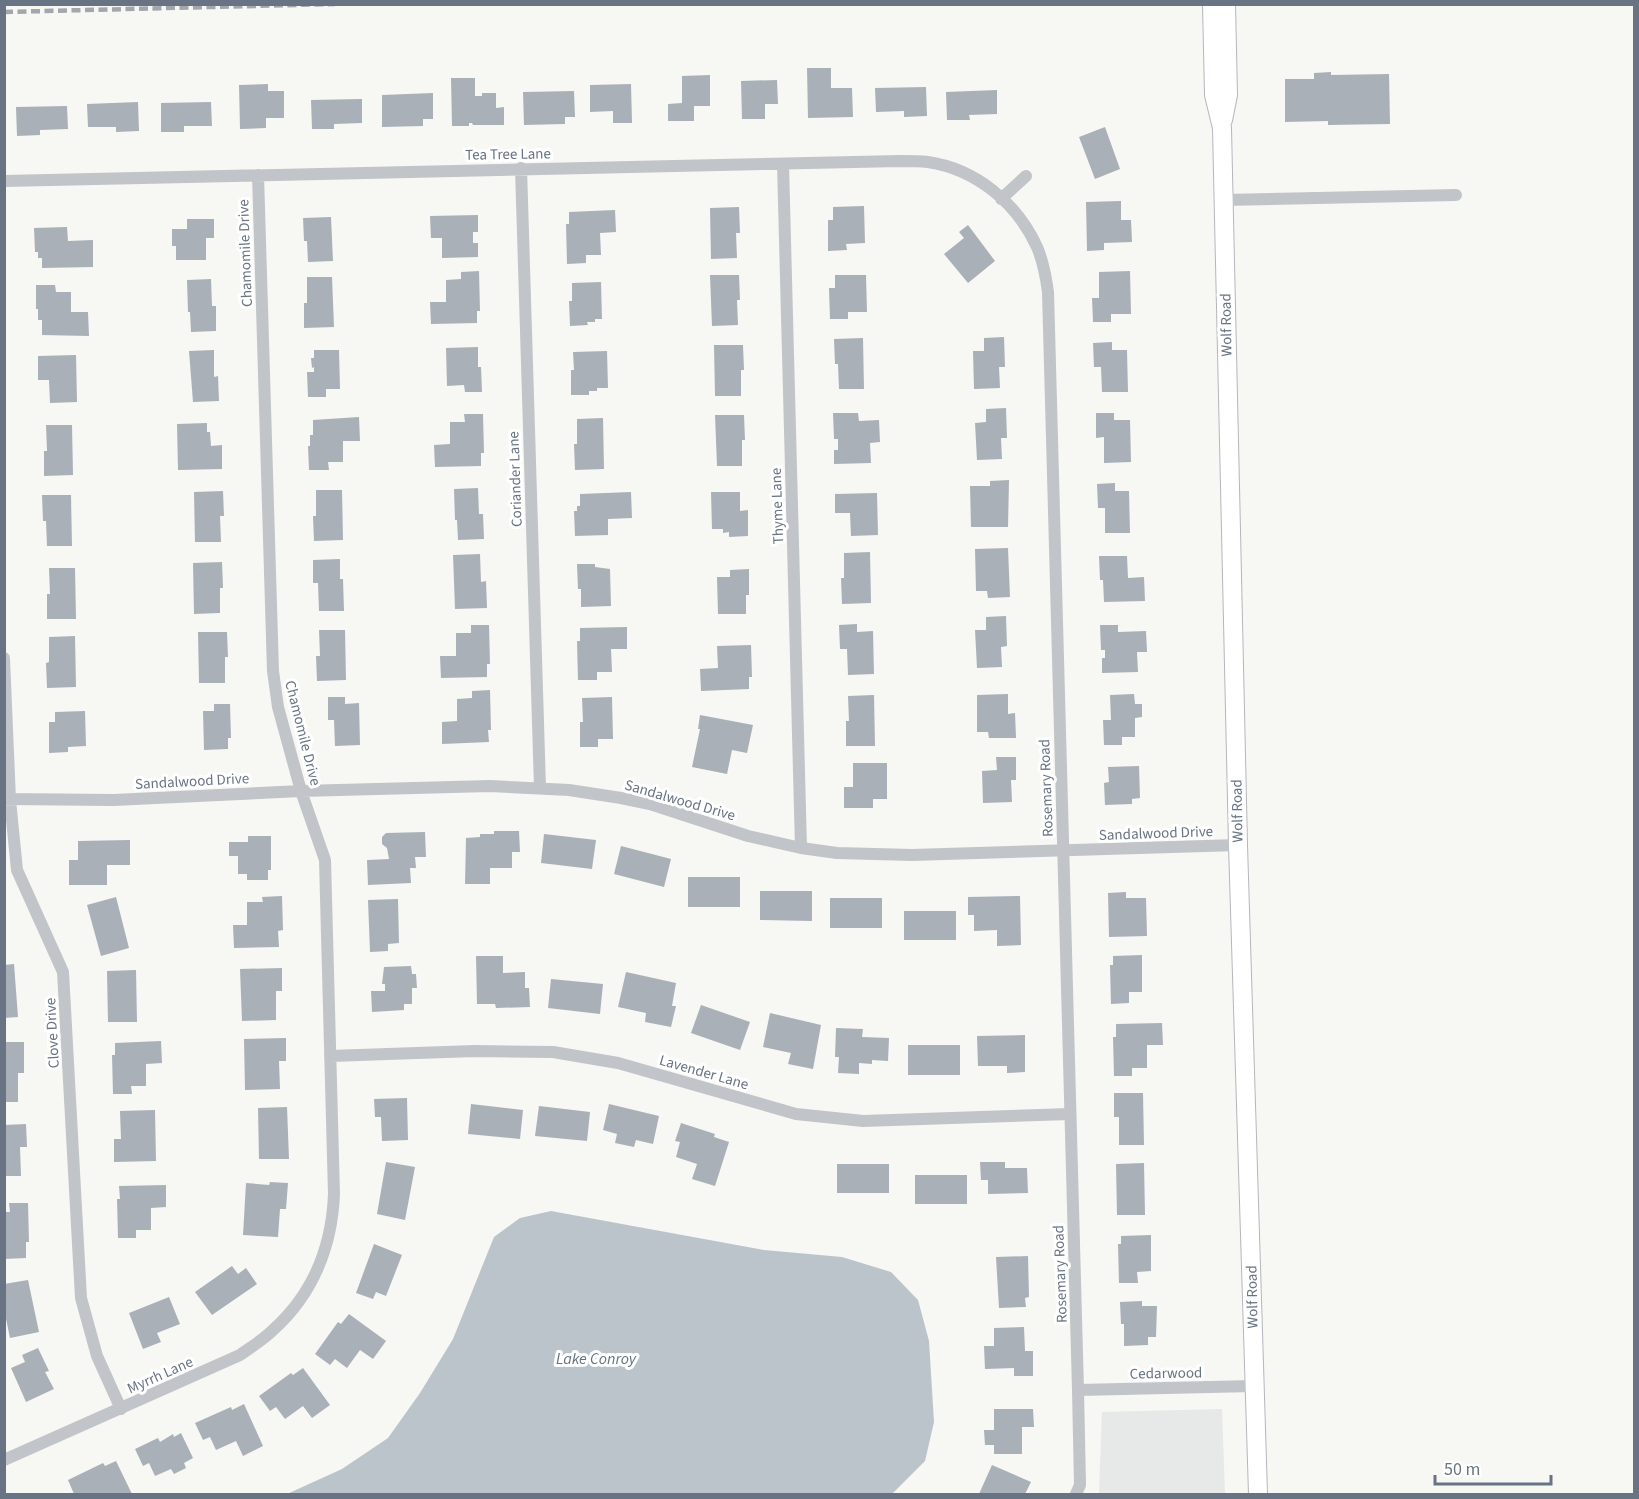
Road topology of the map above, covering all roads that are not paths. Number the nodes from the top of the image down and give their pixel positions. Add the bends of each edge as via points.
1 (1212, 4) edge
2 (1226, 4) edge
3 (1222, 128) junction
4 (783, 164) junction
5 (521, 168) junction
6 (258, 175) junction
7 (1026, 176) dead end
8 (4, 181) edge
9 (1456, 195) dead end
10 (1001, 199) junction
11 (1223, 200) junction
12 (4, 658) edge
13 (540, 788) junction
14 (301, 791) junction
15 (7, 800) edge
16 (1238, 845) junction
17 (801, 848) junction
18 (1063, 850) junction
19 (330, 1056) junction
20 (1070, 1114) junction
21 (308, 1289) joint
22 (1254, 1386) junction
23 (1078, 1390) junction
24 (121, 1409) junction
25 (4, 1460) edge
26 (1076, 1494) edge
27 (1258, 1494) edge

1 - 3 main road, Wolf Road via 1214,95
2 - 3 main road, Wolf Road via 1228,95
3 - 11 main road, Wolf Road
4 - 5 street, Tea Tree Lane
4 - 10 street, Tea Tree Lane via 928,162 973,176
4 - 17 street, Thyme Lane
5 - 6 street, Tea Tree Lane
5 - 13 street, Coriander Lane
6 - 8 street, Tea Tree Lane
6 - 14 street, Chamomile Drive via 273,671 278,707
7 - 10 street
9 - 11 street
10 - 18 street, Rosemary Road via 1015,212 1037,248 1048,292
11 - 16 main road, Wolf Road
12 - 15 street, Clove Drive
13 - 14 street, Sandalwood Drive
13 - 17 street, Sandalwood Drive via 650,804 748,836
14 - 15 street, Sandalwood Drive via 114,800
14 - 19 street, Chamomile Drive via 325,860
15 - 24 street, Clove Drive via 16,870 63,972 81,1298 97,1356
16 - 18 street, Sandalwood Drive
16 - 22 main road, Wolf Road
17 - 18 street, Sandalwood Drive via 873,855
18 - 20 street, Rosemary Road
19 - 20 street, Lavender Lane via 553,1052 618,1063 796,1114 863,1121
19 - 21 street, Chamomile Drive via 333,1212 326,1249
20 - 23 street, Rosemary Road
21 - 24 street, Myrrh Lane via 273,1330 240,1355
22 - 23 street, Cedarwood
22 - 27 main road, Wolf Road
23 - 26 street, Rosemary Road via 1080,1485
24 - 25 street, Myrrh Lane

